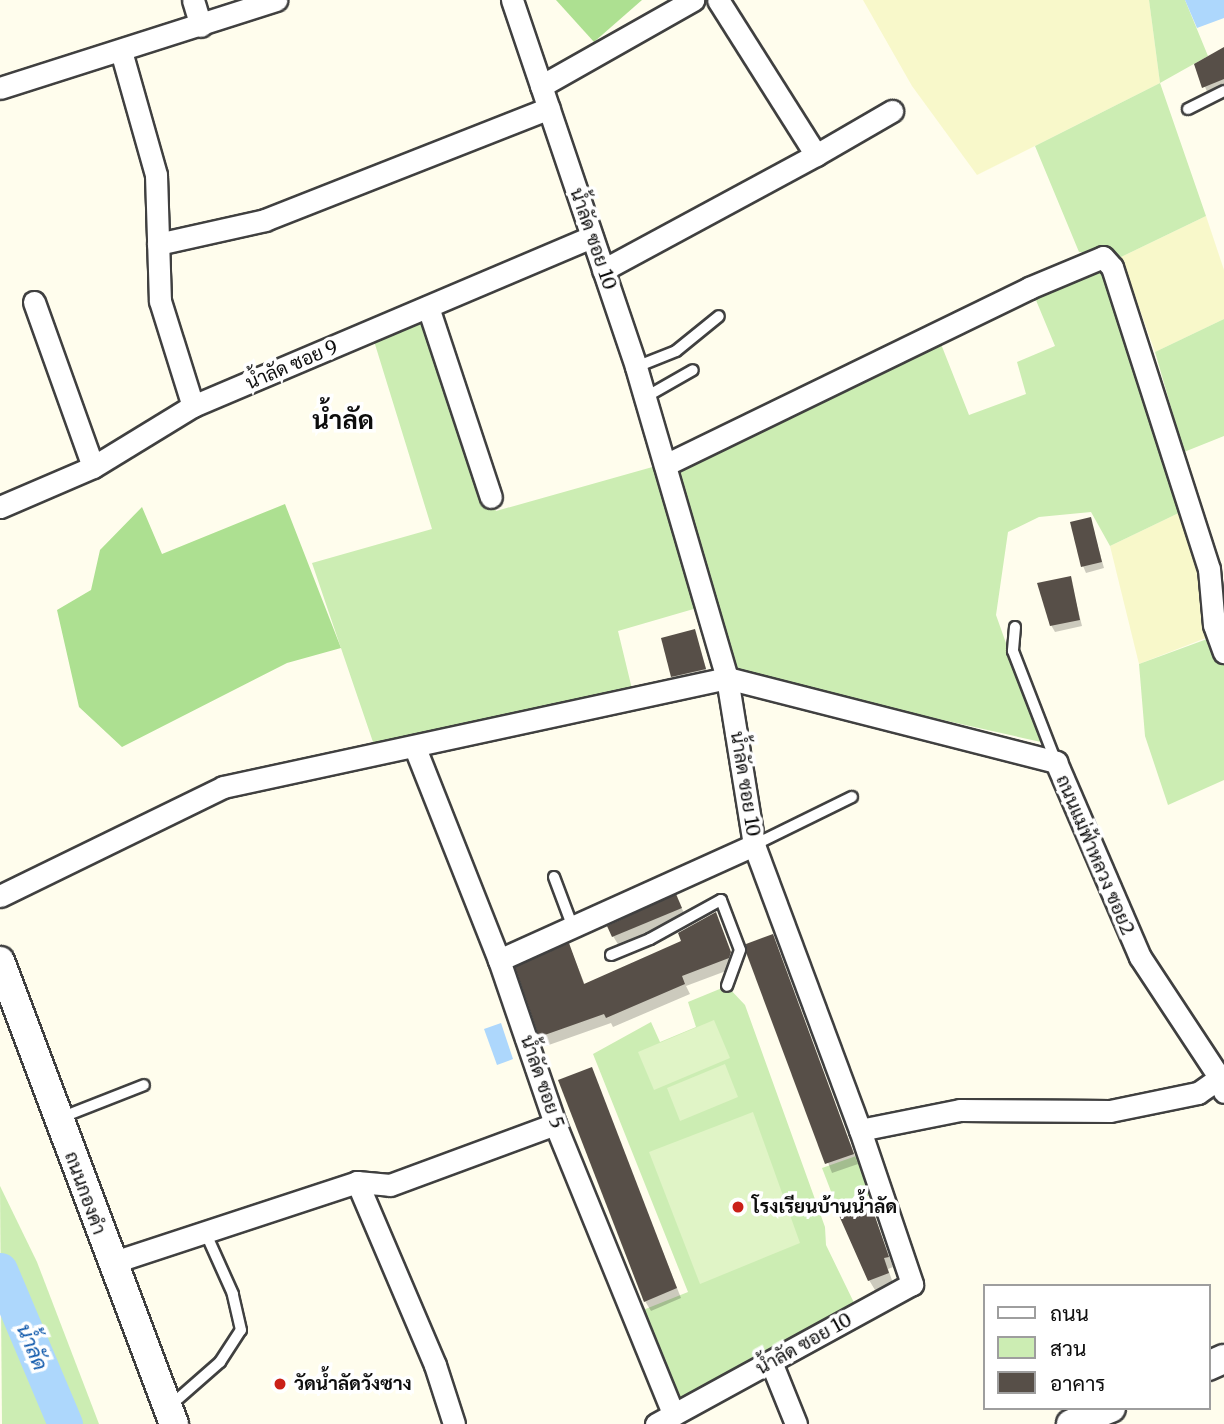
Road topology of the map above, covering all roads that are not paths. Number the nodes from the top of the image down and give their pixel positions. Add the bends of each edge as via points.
1 (193, 0) edge
2 (276, 0) edge
3 (512, 0) edge
4 (693, 0) edge
5 (718, 0) edge
6 (201, 26) junction
7 (121, 51) junction
8 (541, 86) junction
9 (0, 88) edge
10 (1224, 91) edge
11 (549, 108) junction
12 (1188, 109) dead end
13 (892, 111) dead end
14 (816, 155) junction
15 (592, 237) junction
16 (158, 244) junction
17 (603, 270) junction
18 (34, 302) dead end
19 (428, 307) junction
20 (719, 316) dead end
21 (636, 368) junction
22 (693, 370) dead end
23 (643, 399) junction
24 (193, 406) junction
25 (665, 466) junction
26 (93, 467) junction
27 (491, 497) dead end
28 (0, 507) edge
29 (1015, 627) dead end
30 (1224, 652) edge
31 (727, 678) junction
32 (415, 748) junction
33 (1056, 762) junction
34 (852, 797) dead end
35 (754, 845) junction
36 (554, 877) dead end
37 (0, 896) edge
38 (572, 925) junction
39 (611, 955) dead end
40 (499, 960) junction
41 (0, 961) edge
42 (727, 986) dead end
43 (1223, 1082) edge
44 (144, 1086) dead end
45 (57, 1119) junction
46 (555, 1124) junction
47 (860, 1129) junction
48 (357, 1182) junction
49 (206, 1234) junction
50 (111, 1264) junction
51 (771, 1362) junction
52 (1106, 1410) edge
53 (177, 1411) edge
54 (665, 1419) edge
55 (454, 1424) edge
56 (796, 1424) edge
57 (1071, 1424) edge

1 - 6 street
2 - 6 street
3 - 8 street, น้ำลัด ซอย 10
4 - 8 street
5 - 14 street
6 - 7 street
7 - 9 street
7 - 16 street via 156,175
8 - 11 street, น้ำลัด ซอย 10
10 - 12 lane
11 - 15 street, น้ำลัด ซอย 10
11 - 16 street via 265,220
13 - 14 street
14 - 17 street
15 - 17 street, น้ำลัด ซอย 10
15 - 19 street, น้ำลัด ซอย 9
16 - 24 street via 160,301
17 - 21 street, น้ำลัด ซอย 10
18 - 26 street
19 - 24 street, น้ำลัด ซอย 9
19 - 27 street
20 - 21 lane via 684,345
21 - 23 street, น้ำลัด ซอย 10
22 - 23 lane
23 - 25 street, น้ำลัด ซอย 10
24 - 26 street, น้ำลัด ซอย 9
25 - 30 street via 1029,288 1103,257 1112,267 1209,569 1214,625
25 - 31 street, น้ำลัด ซอย 10
26 - 28 street, น้ำลัด ซอย 9
29 - 33 lane via 1013,651
31 - 32 street via 460,734
31 - 33 street, ถนนแม่ฟ้าหลวง ซอย2
31 - 35 street, น้ำลัด ซอย 10
32 - 37 street via 223,787
32 - 40 street, น้ำลัด ซอย 5
33 - 43 street, ถนนแม่ฟ้าหลวง ซอย2 via 1140,957
34 - 35 lane
35 - 38 street
35 - 47 street, น้ำลัด ซอย 10
36 - 38 lane
38 - 40 street
39 - 42 lane via 721,900 740,950
40 - 46 street, น้ำลัด ซอย 5
41 - 45 street, ถนนกองคำ
43 - 47 street via 1172,1101 1110,1111 960,1110
44 - 45 lane
45 - 50 street, ถนนกองคำ
46 - 48 street via 390,1185
46 - 54 street, น้ำลัด ซอย 5
47 - 51 street, น้ำลัด ซอย 10 via 912,1284
48 - 49 street
48 - 55 street via 435,1365
49 - 50 street
49 - 53 lane via 233,1294 241,1330 220,1363
50 - 53 street, ถนนกองคำ
51 - 54 street, น้ำลัด ซอย 10
51 - 56 street
52 - 57 street

